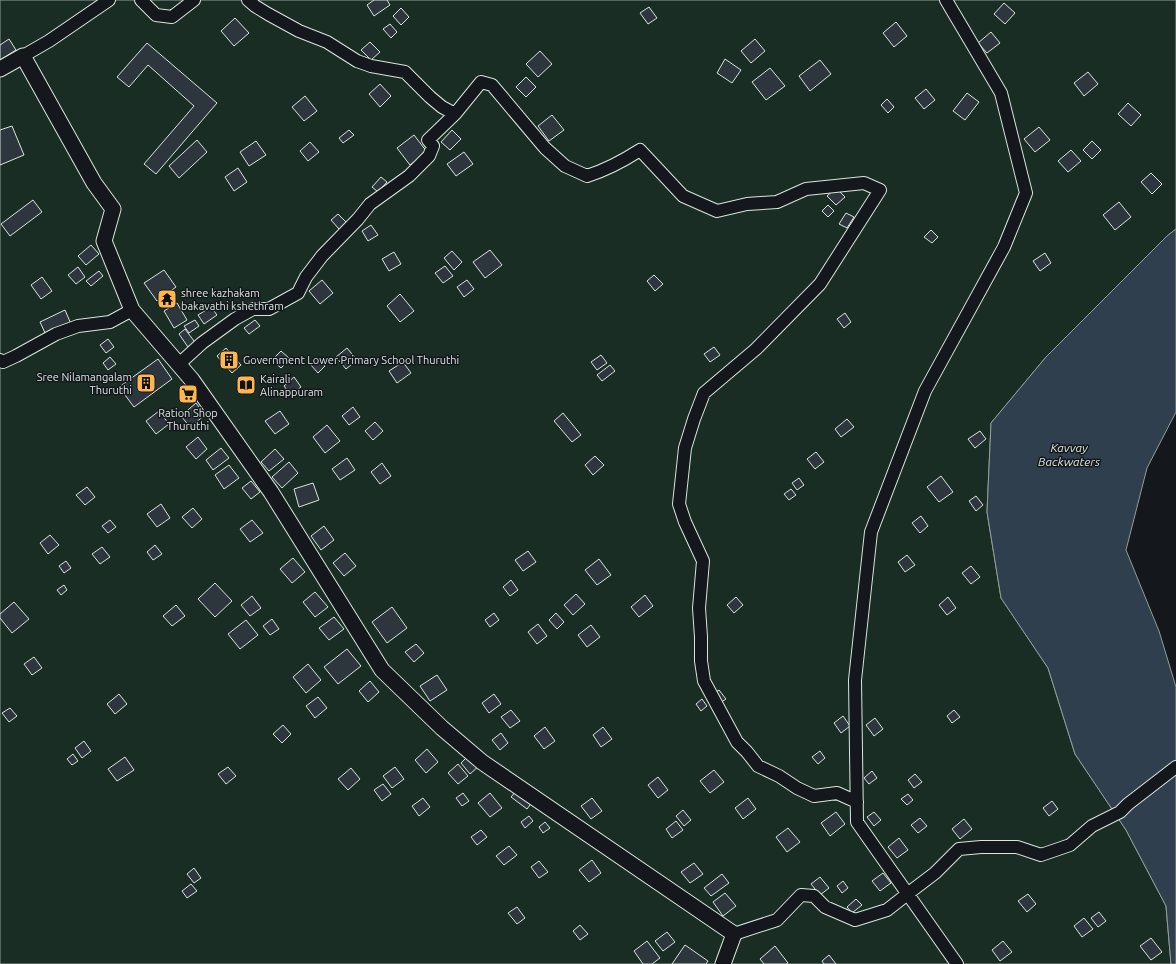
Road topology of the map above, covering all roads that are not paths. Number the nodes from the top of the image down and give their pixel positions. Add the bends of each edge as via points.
1 (109, 0) edge
2 (141, 0) edge
3 (194, 0) edge
4 (248, 0) edge
5 (946, 0) edge
6 (23, 56) junction
7 (0, 69) edge
8 (455, 114) junction
9 (132, 310) junction
10 (0, 360) edge
11 (179, 364) junction
12 (1176, 767) edge
13 (857, 802) junction
14 (907, 894) junction
15 (734, 934) junction
16 (723, 964) edge
17 (957, 964) edge

1 - 6 street via 50,41
2 - 3 street via 156,15 172,17
4 - 8 street via 268,14 299,31 327,42 357,61 405,72 430,97
5 - 13 street via 1001,93 1026,193 1004,247 925,391 871,532 855,680
6 - 7 main road
6 - 9 main road via 94,183 113,209 104,241
8 - 11 street via 428,140 432,146 429,156 409,176 370,204 322,256 298,293 269,309 253,309 235,319
8 - 13 street via 481,82 492,85 546,148 565,166 587,176 603,171 640,150 683,196 717,211 747,204 777,202 806,189 864,183 880,190 820,284 756,349 704,393 686,448 679,504 703,561 699,608 704,681 737,742 758,766 797,788 814,796 837,793
9 - 10 street via 110,322 78,326 56,334 4,362
9 - 11 main road
11 - 15 main road via 271,492 382,670 442,728 482,762
12 - 14 street via 1120,812 1092,826 1070,845 1041,855 1017,847 960,849 935,873
13 - 14 street via 857,822
14 - 15 street via 888,910 855,920 825,907 814,896 801,895 777,920
14 - 17 street
15 - 16 main road

